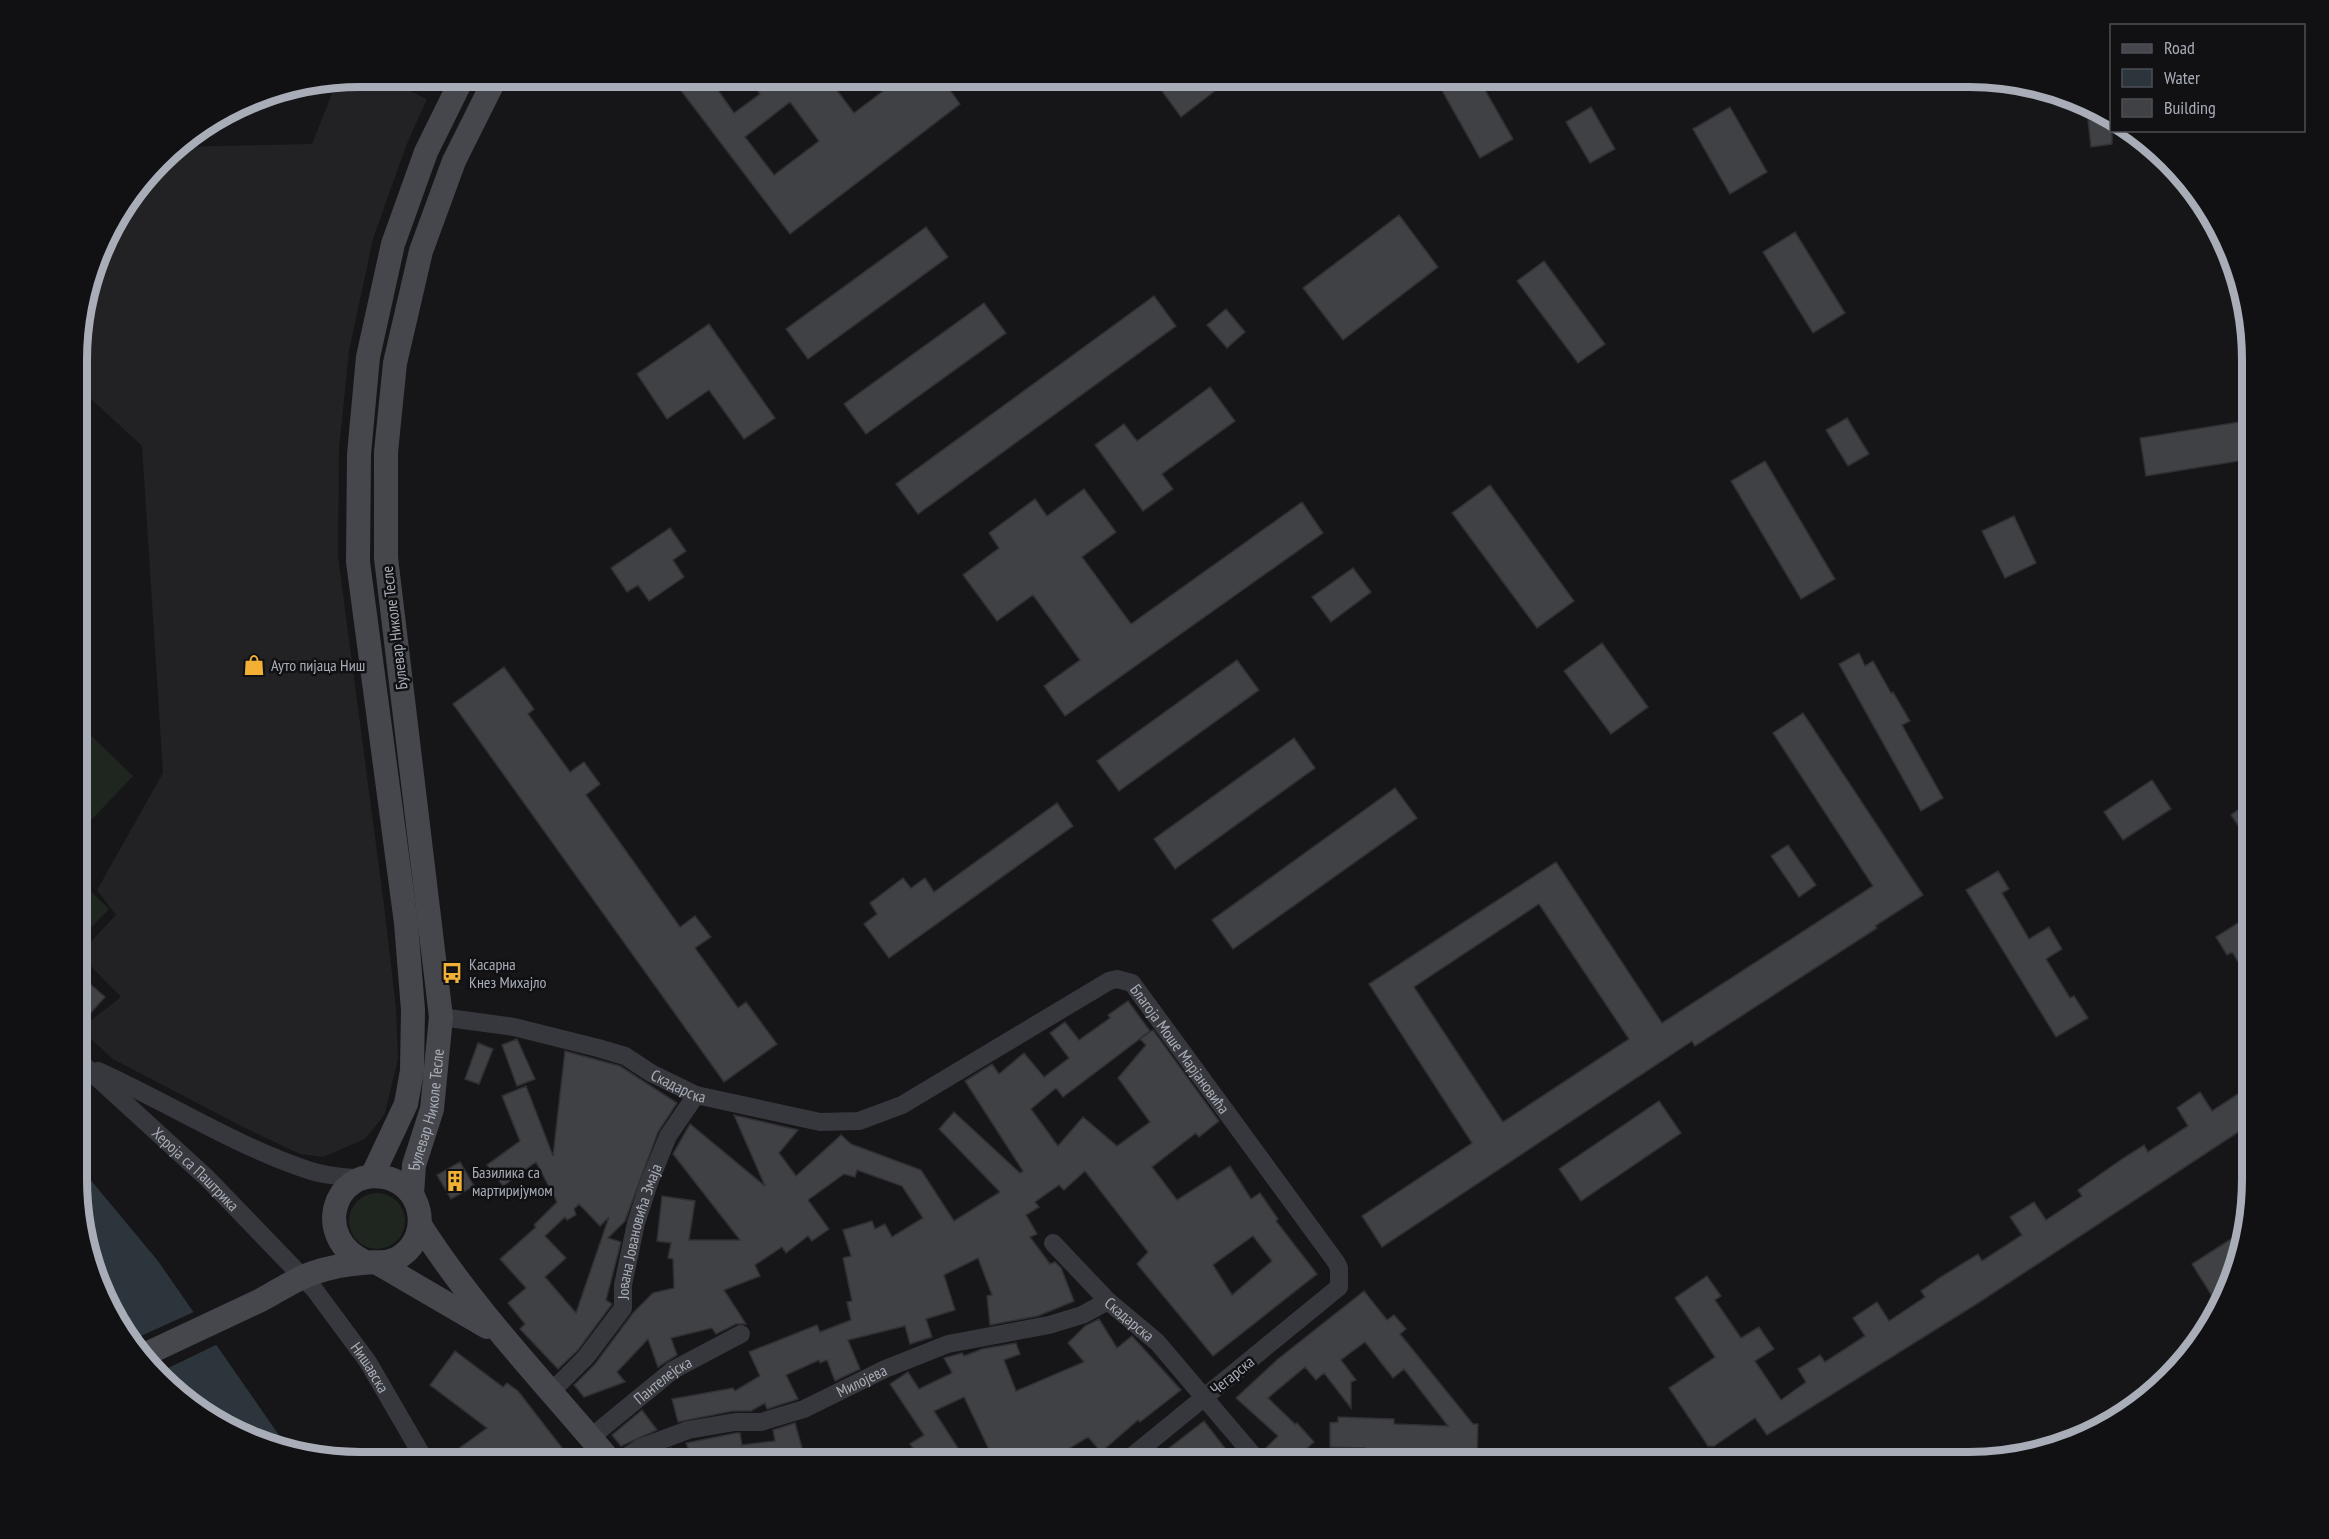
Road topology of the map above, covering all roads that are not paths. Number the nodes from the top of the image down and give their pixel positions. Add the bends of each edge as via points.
1 (458, 87) edge
2 (491, 87) edge
3 (441, 1017) junction
4 (87, 1066) edge
5 (87, 1069) edge
6 (696, 1095) junction
7 (920, 1095) joint
8 (367, 1178) junction
9 (412, 1194) junction
10 (420, 1225) junction
11 (334, 1231) junction
12 (1053, 1243) dead end
13 (372, 1263) junction
14 (308, 1276) junction
15 (1339, 1287) joint
16 (1108, 1301) junction
17 (500, 1334) junction
18 (741, 1334) dead end
19 (149, 1352) edge
20 (552, 1391) junction
21 (1206, 1397) junction
22 (590, 1438) junction
23 (420, 1452) edge
24 (602, 1452) edge
25 (634, 1452) edge
26 (1137, 1452) edge
27 (1252, 1452) edge

1 - 8 main road, Булевар Николе Тесле via 426,152 393,244 368,357 359,454 357,561 406,923 412,1010 412,1071 406,1104
2 - 3 main road, Булевар Николе Тесле via 454,161 421,251 395,363 386,452 386,558
3 - 6 street, Скадарска via 514,1027 625,1056
3 - 9 main road, Булевар Николе Тесле via 432,1109 416,1159
4 - 8 street, Хероја са Паштрика via 198,1122 312,1171
5 - 14 street, Хероја са Паштрика
6 - 7 street, Скадарска via 820,1122 842,1123 879,1116
6 - 20 street, Јована Јовановића Змаја via 668,1136 649,1183 625,1274 623,1308 586,1357
7 - 15 street, Благоја Моше Марјановића via 1109,981 1132,983 1336,1262
8 - 9 main road, Булевар Николе Тесле via 394,1180
8 - 11 main road, Булевар Николе Тесле via 348,1187 338,1200 333,1215
9 - 10 main road, Булевар Николе Тесле via 419,1208
10 - 13 main road via 407,1252 390,1262
10 - 17 main road
11 - 13 main road via 346,1250
11 - 14 main road, Булевар Николе Тесле
12 - 16 street, Скадарска
13 - 14 main road
13 - 17 main road
14 - 19 main road
14 - 23 street, Нишавска via 368,1362
15 - 21 street, Чегарска
16 - 21 street, Скадарска via 1157,1342
16 - 25 street, Милојева via 1082,1315 1049,1325 948,1344 885,1369 804,1409 761,1422 688,1430
17 - 20 main road
18 - 22 street, Пантелејска via 673,1370
20 - 22 main road
21 - 26 street, Чегарска
21 - 27 street, Скадарска
22 - 24 main road

